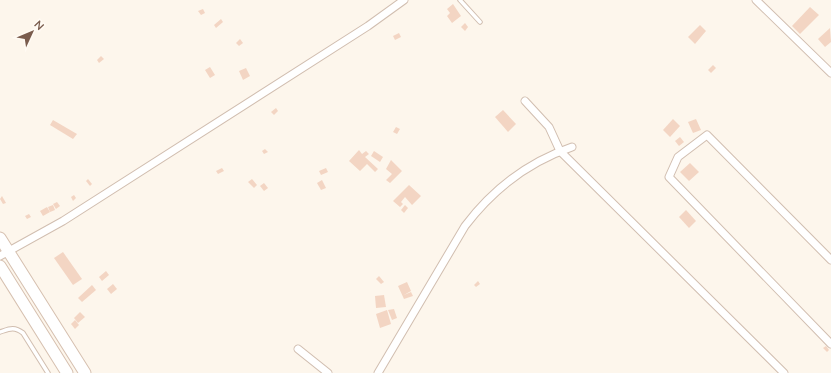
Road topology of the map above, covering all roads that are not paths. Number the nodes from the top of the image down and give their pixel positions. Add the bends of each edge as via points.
1 (404, 0) edge
2 (460, 0) edge
3 (756, 0) edge
4 (480, 22) dead end
5 (831, 73) edge
6 (525, 101) dead end
7 (572, 147) dead end
8 (560, 151) junction
9 (0, 238) edge
10 (4, 254) edge
11 (831, 260) edge
12 (0, 266) edge
13 (0, 332) edge
14 (831, 344) edge
15 (298, 349) dead end
16 (48, 373) edge
17 (68, 373) edge
18 (86, 373) edge
19 (328, 373) edge
20 (378, 373) edge
21 (784, 373) edge

1 - 10 street via 368,26 63,221
2 - 4 lane
3 - 5 street
6 - 8 street via 548,127
7 - 8 street
8 - 20 street via 511,178 477,211 465,226
8 - 21 street
9 - 10 main road
10 - 18 main road
11 - 14 street via 707,135 678,157 669,177
12 - 17 main road
13 - 16 lane via 17,328 23,333
15 - 19 street

